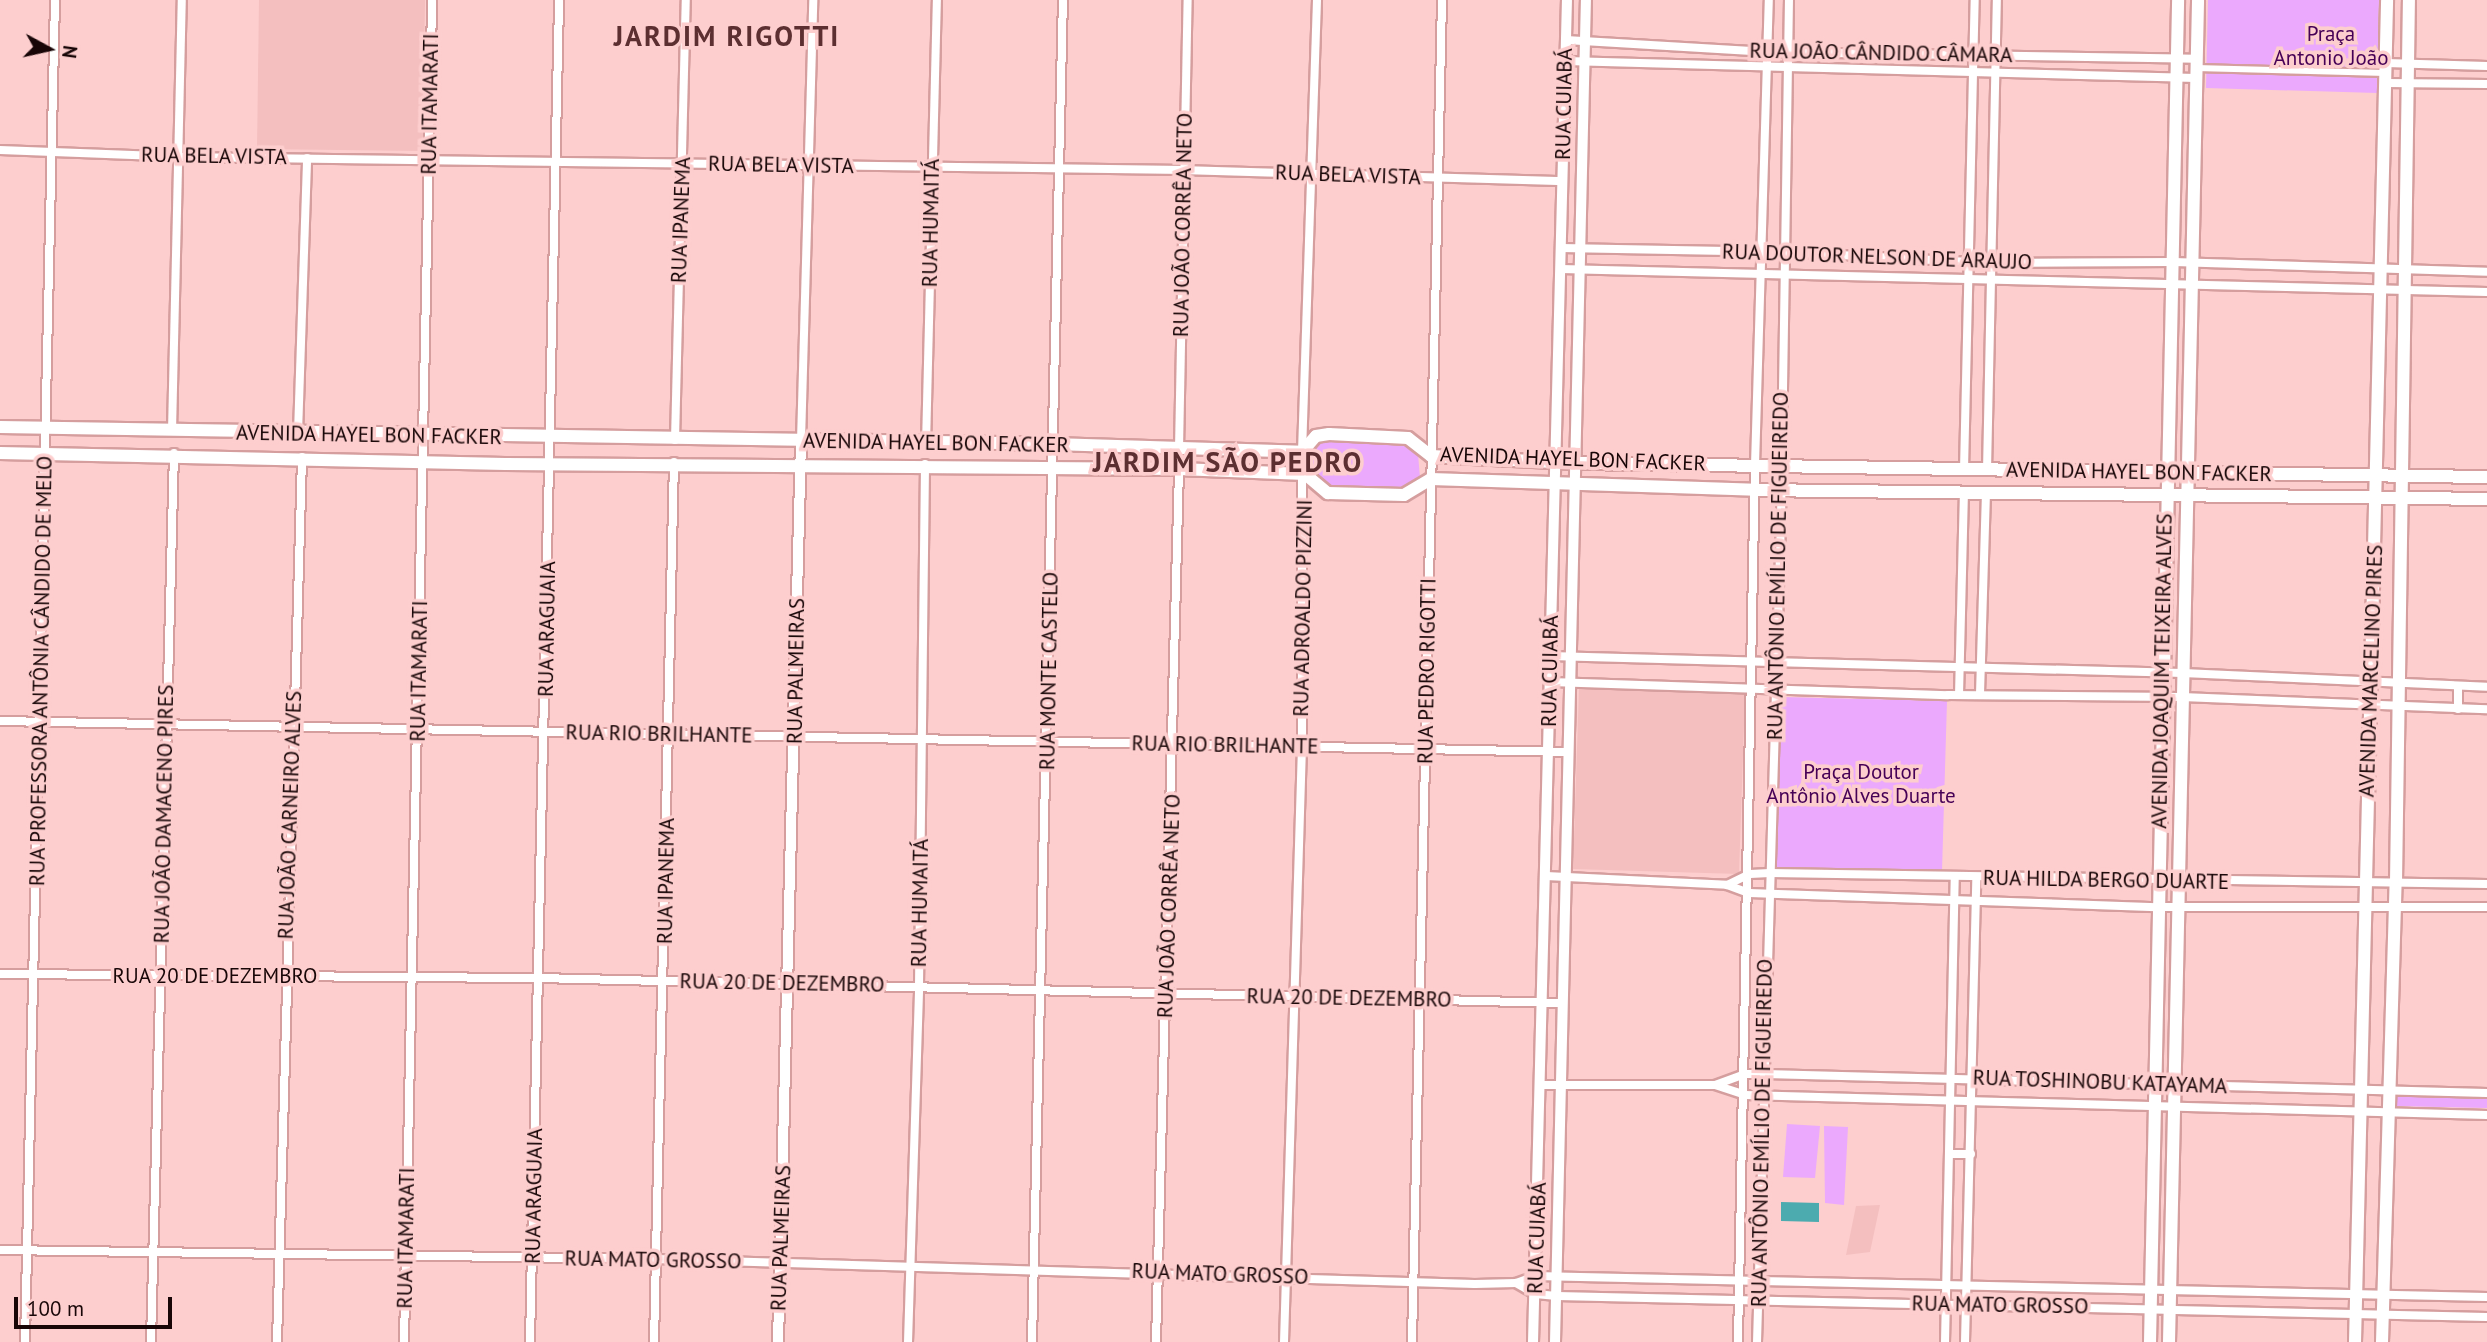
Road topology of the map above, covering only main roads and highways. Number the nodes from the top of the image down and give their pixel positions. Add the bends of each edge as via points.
1 (2178, 0) edge
2 (2197, 0) edge
3 (2387, 0) edge
4 (2409, 0) edge
5 (0, 427) edge
6 (0, 453) edge
7 (2165, 473) junction
8 (2377, 474) junction
9 (2188, 475) junction
10 (2404, 475) junction
11 (2487, 477) edge
12 (2165, 494) junction
13 (2188, 495) junction
14 (2403, 497) junction
15 (2377, 498) junction
16 (2487, 499) edge
17 (2150, 1342) edge
18 (2169, 1342) edge
19 (2355, 1342) edge
20 (2382, 1342) edge

1 - 7 main road, AVENIDA JOAQUIM TEIXEIRA ALVES
2 - 9 main road, AVENIDA JOAQUIM TEIXEIRA ALVES
3 - 8 main road, AVENIDA MARCELINO PIRES
4 - 10 main road, AVENIDA MARCELINO PIRES
5 - 7 main road, AVENIDA HAYEL BON FACKER via 1302,452 1316,436 1329,434 1408,438 1431,456 1574,463
6 - 12 main road, AVENIDA HAYEL BON FACKER via 1179,470 1305,474 1328,493 1404,495 1431,479 1755,490
7 - 9 main road, AVENIDA HAYEL BON FACKER
7 - 12 main road, AVENIDA JOAQUIM TEIXEIRA ALVES
8 - 9 main road, AVENIDA HAYEL BON FACKER
8 - 10 main road, AVENIDA HAYEL BON FACKER
8 - 15 main road, AVENIDA MARCELINO PIRES
9 - 13 main road, AVENIDA JOAQUIM TEIXEIRA ALVES
10 - 11 main road, AVENIDA HAYEL BON FACKER
10 - 14 main road, AVENIDA MARCELINO PIRES
12 - 13 main road, AVENIDA HAYEL BON FACKER
12 - 17 main road, AVENIDA JOAQUIM TEIXEIRA ALVES
13 - 15 main road, AVENIDA HAYEL BON FACKER
13 - 18 main road, AVENIDA JOAQUIM TEIXEIRA ALVES
14 - 15 main road, AVENIDA HAYEL BON FACKER
14 - 16 main road, AVENIDA HAYEL BON FACKER
14 - 20 main road, AVENIDA MARCELINO PIRES
15 - 19 main road, AVENIDA MARCELINO PIRES via 2368,707

